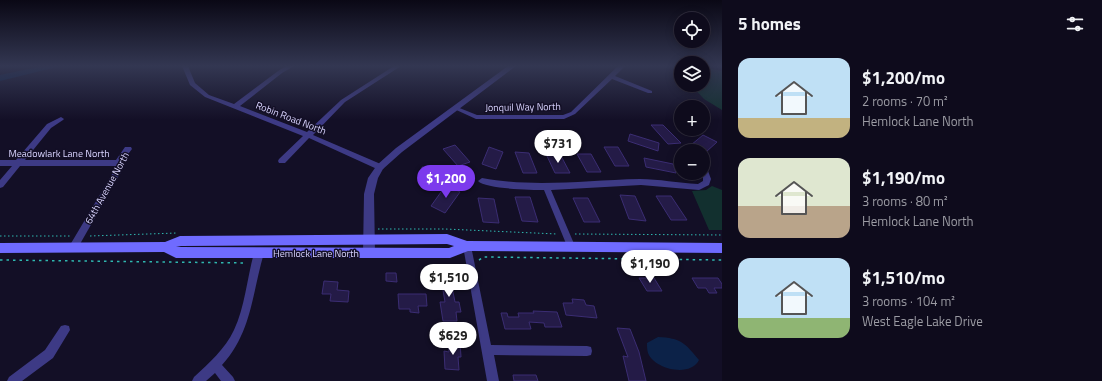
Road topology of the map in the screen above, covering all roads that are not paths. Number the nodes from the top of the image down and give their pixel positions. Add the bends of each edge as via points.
1 (193, 84) edge
2 (265, 84) edge
3 (370, 84) edge
4 (489, 84) edge
5 (604, 84) edge
6 (629, 84) edge
7 (650, 92) dead end
8 (235, 107) junction
9 (455, 108) junction
10 (61, 119) dead end
11 (308, 135) junction
12 (128, 149) dead end
13 (282, 161) dead end
14 (19, 162) junction
15 (0, 163) edge
16 (118, 163) junction
17 (380, 167) junction
18 (482, 180) dead end
19 (708, 180) edge
20 (0, 185) edge
21 (546, 186) junction
22 (369, 239) junction
23 (468, 246) junction
24 (571, 246) junction
25 (166, 247) junction
26 (0, 248) edge
27 (73, 248) junction
28 (721, 249) edge
29 (259, 253) junction
30 (369, 253) junction
31 (65, 330) dead end
32 (488, 350) junction
33 (587, 351) dead end
34 (215, 365) junction
35 (14, 381) edge
36 (198, 381) edge
37 (230, 381) edge
38 (493, 381) edge

1 - 8 street, Robin Road North via 207,96
2 - 8 street
3 - 11 street via 343,101
4 - 9 street
5 - 9 street, Jonquil Way North via 573,113 564,117 476,117
6 - 7 street
8 - 11 street, Robin Road North
9 - 17 street
10 - 14 street via 49,126
11 - 13 street
11 - 17 street, Robin Road North via 349,151
12 - 16 street, 64th Avenue North
14 - 15 street, Meadowlark Lane North
14 - 16 street, Meadowlark Lane North
14 - 20 street
16 - 27 street, 64th Avenue North via 121,165
17 - 22 street via 373,178 369,194
18 - 21 street via 500,185
19 - 21 street via 699,187 642,182
21 - 24 street
22 - 23 main road, Hemlock Lane North via 447,239
22 - 25 main road, Hemlock Lane North via 180,241
22 - 30 street
23 - 24 main road, Hemlock Lane North
23 - 30 main road, Hemlock Lane North via 450,252
23 - 32 street
24 - 28 main road, Hemlock Lane North
25 - 27 main road, Hemlock Lane North
25 - 29 main road, Hemlock Lane North via 176,254
26 - 27 main road, Hemlock Lane North
29 - 30 main road, Hemlock Lane North
29 - 34 street via 239,331 229,349
31 - 35 street via 49,354
32 - 33 street
32 - 38 street
34 - 36 street
34 - 37 street

